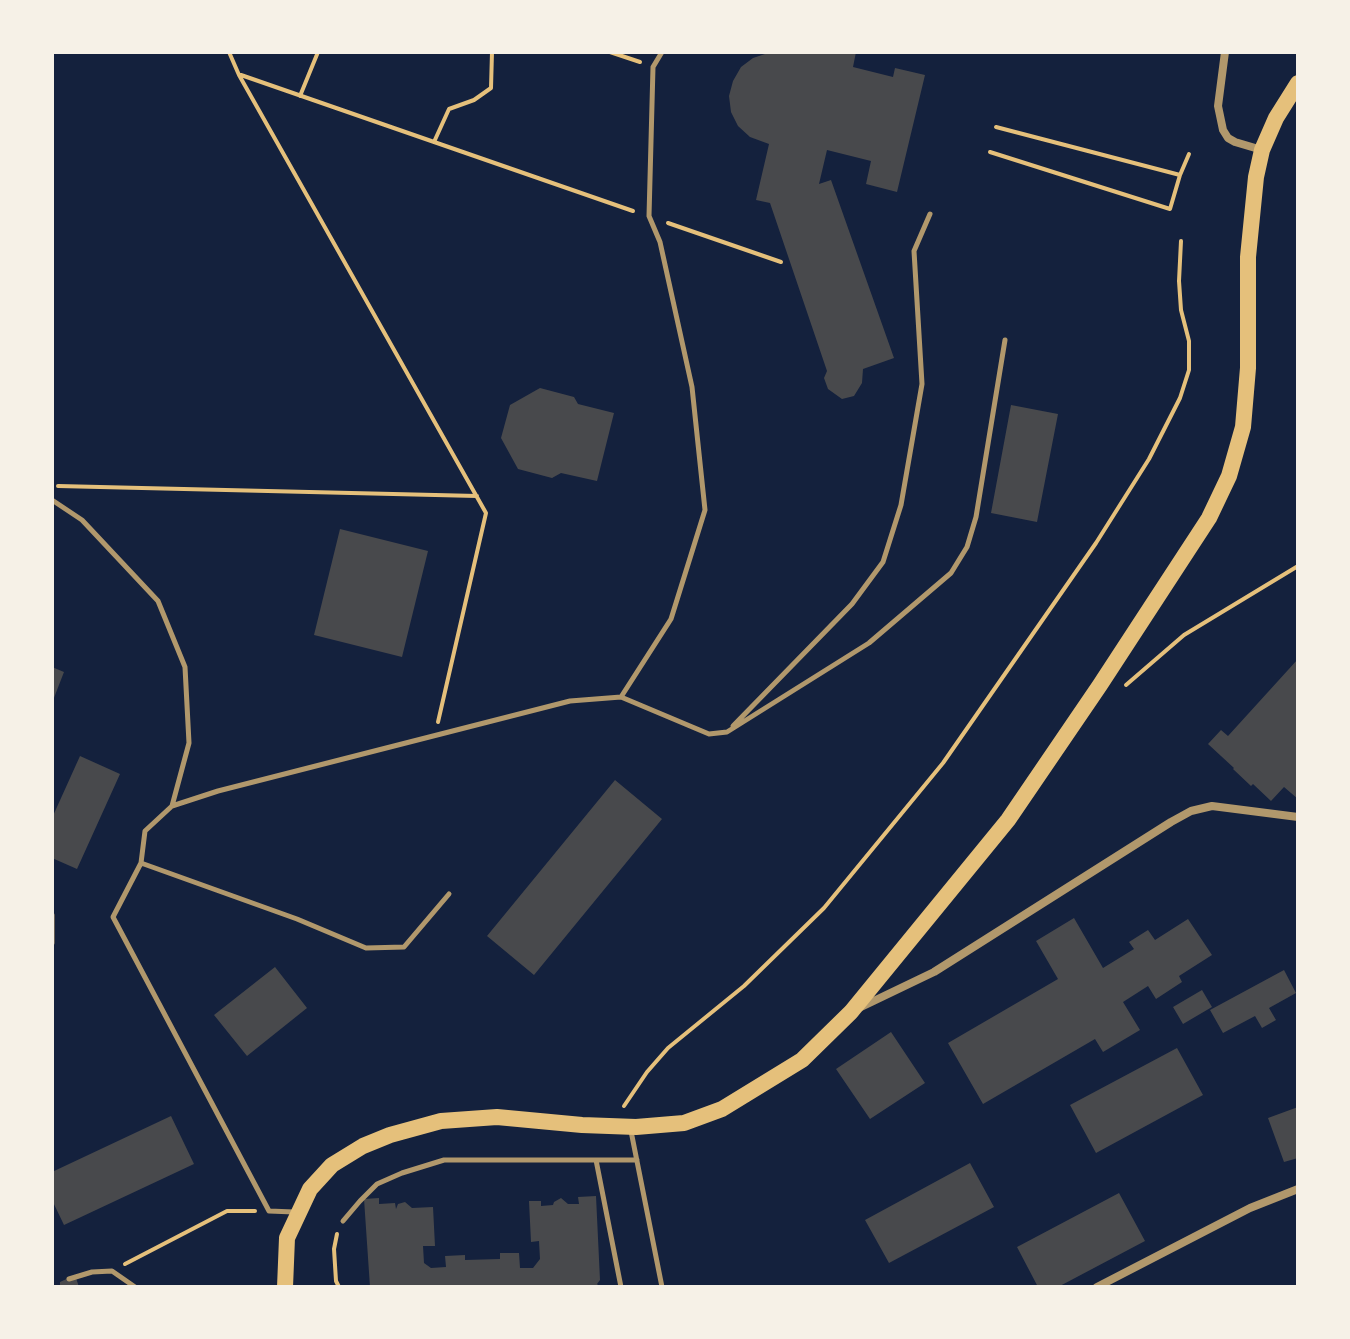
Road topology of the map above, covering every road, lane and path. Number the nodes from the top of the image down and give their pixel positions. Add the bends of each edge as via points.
1 (229, 52) edge
2 (318, 52) edge
3 (492, 52) edge
4 (610, 52) edge
5 (662, 52) edge
6 (1225, 52) edge
7 (653, 67) junction
8 (239, 75) junction
9 (1298, 83) edge
10 (300, 96) junction
11 (996, 127) dead end
12 (434, 142) junction
13 (1262, 150) junction
14 (990, 152) dead end
15 (1189, 154) dead end
16 (1180, 175) junction
17 (930, 214) dead end
18 (649, 216) junction
19 (1181, 241) dead end
20 (781, 262) dead end
21 (1005, 340) dead end
22 (52, 486) edge
23 (477, 496) junction
24 (52, 500) edge
25 (1298, 566) edge
26 (1100, 685) junction
27 (621, 697) junction
28 (727, 732) junction
29 (435, 736) junction
30 (172, 806) junction
31 (1298, 817) edge
32 (141, 863) junction
33 (449, 894) dead end
34 (52, 915) edge
35 (52, 943) edge
36 (851, 1012) junction
37 (620, 1113) dead end
38 (630, 1127) junction
39 (596, 1160) junction
40 (637, 1160) junction
41 (1298, 1189) edge
42 (269, 1211) junction
43 (298, 1212) junction
44 (343, 1221) joint
45 (112, 1271) junction
46 (69, 1279) dead end
47 (135, 1287) edge
48 (285, 1287) edge
49 (339, 1287) edge
50 (621, 1287) edge
51 (662, 1287) edge
52 (1097, 1287) edge

1 - 8 path
2 - 10 path
3 - 12 path via 491,88 449,109
4 - 7 path
5 - 7 lane
6 - 13 street via 1218,106 1223,130 1235,142
7 - 18 lane
8 - 10 path
8 - 23 path
9 - 13 main road
10 - 12 path
11 - 16 path
12 - 18 path
13 - 26 main road via 1248,257 1243,427 1229,476 1209,518
14 - 16 path via 1170,209
15 - 16 path
17 - 28 lane via 914,251 922,384 901,505 883,562 852,604
18 - 20 path
18 - 27 lane via 660,242 692,387 705,510 671,619
19 - 37 path via 1179,281 1189,370 1149,459 1096,543 943,763 824,908 744,986 668,1048
21 - 28 lane via 976,517 967,547 951,573 869,643
22 - 23 path
23 - 29 path via 486,513
24 - 30 lane via 82,520 158,601 185,667 189,743
25 - 26 path via 1184,635 1115,695
26 - 36 main road via 1008,820
27 - 28 lane via 709,734
27 - 29 lane via 570,701
29 - 30 lane
30 - 32 lane via 145,831
31 - 36 street via 1233,807 1191,811 934,972
32 - 33 lane via 366,948 404,947
32 - 42 lane via 113,917
34 - 35 lane
36 - 38 main road via 802,1060 722,1109 684,1123
38 - 40 lane
38 - 43 main road via 497,1117 441,1121 390,1135 332,1165
39 - 40 lane
39 - 44 lane via 444,1160 377,1184
39 - 50 lane
40 - 51 lane
41 - 52 street
42 - 43 lane
42 - 45 path via 227,1211
43 - 48 main road via 287,1238
44 - 49 path via 334,1249
45 - 46 lane
45 - 47 lane

